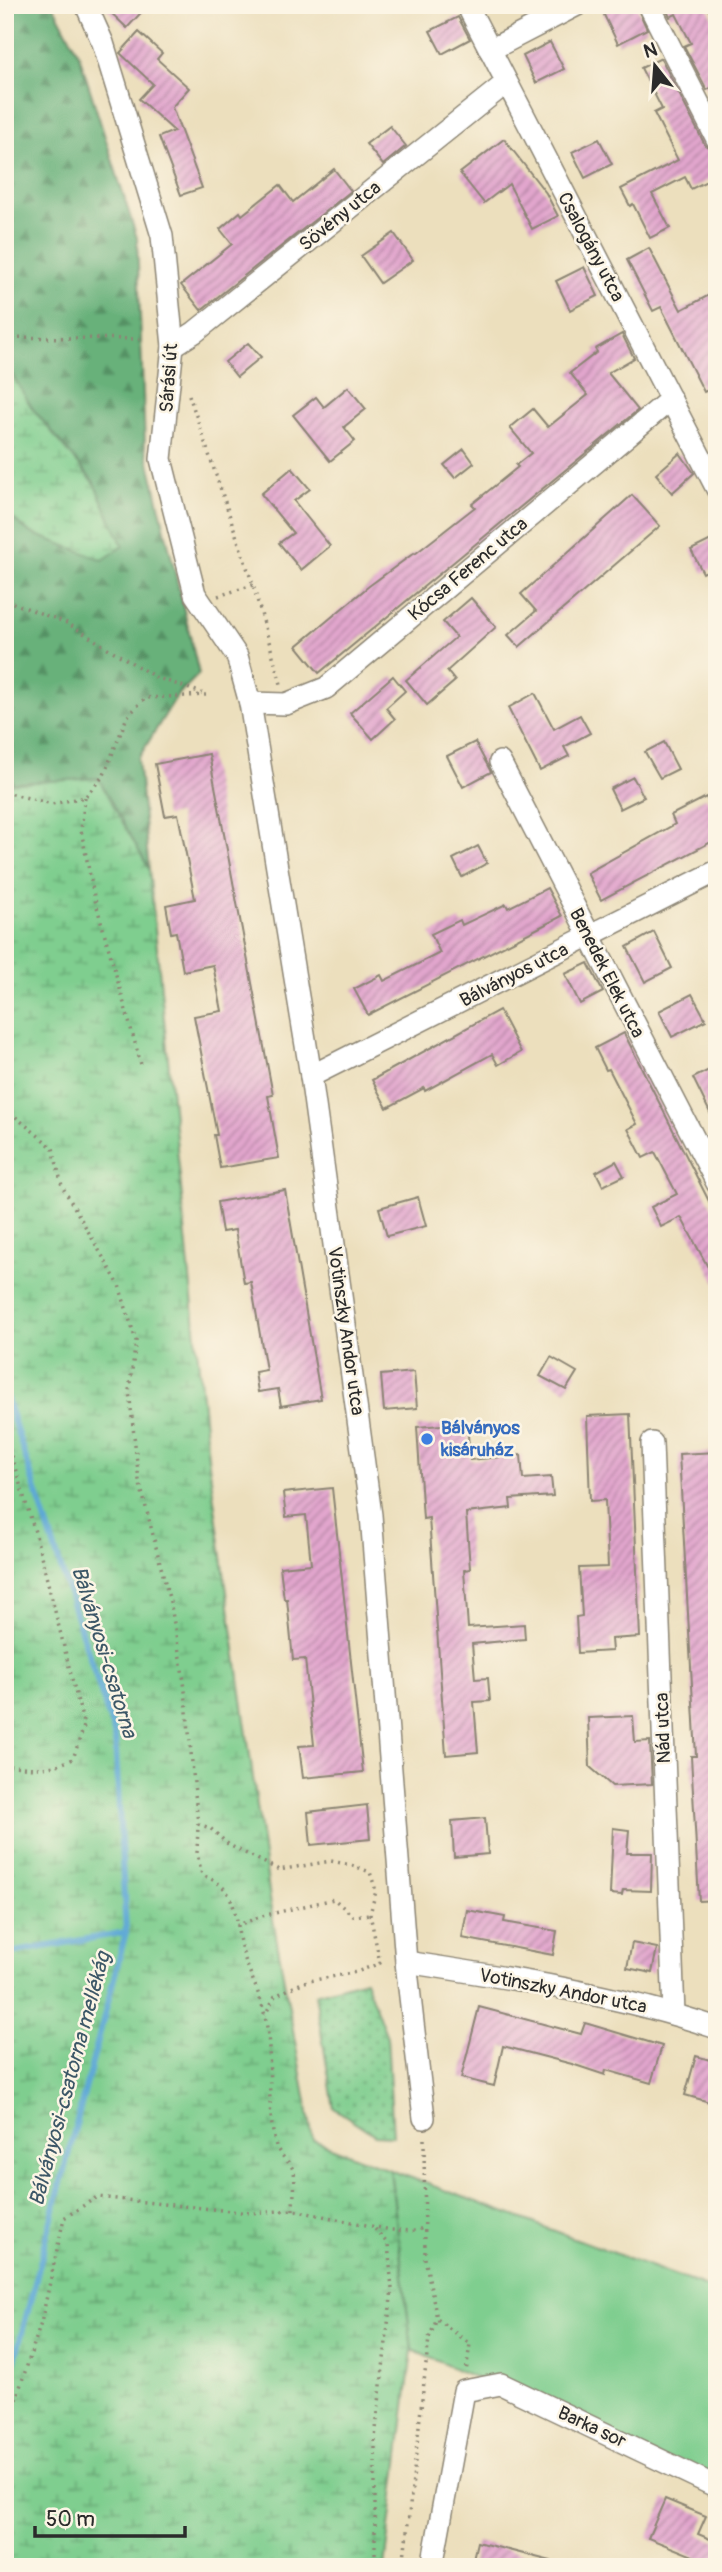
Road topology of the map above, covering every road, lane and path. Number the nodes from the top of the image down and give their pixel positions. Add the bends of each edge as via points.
1 (86, 5) edge
2 (467, 5) edge
3 (577, 5) edge
4 (649, 5) edge
5 (490, 50) junction
6 (506, 83) junction
7 (717, 139) edge
8 (5, 337) edge
9 (141, 339) dead end
10 (173, 346) junction
11 (187, 386) dead end
12 (671, 399) junction
13 (717, 489) edge
14 (253, 585) junction
15 (5, 592) edge
16 (195, 594) junction
17 (7, 603) edge
18 (250, 703) junction
19 (286, 704) junction
20 (500, 762) dead end
21 (5, 792) edge
22 (85, 797) junction
23 (717, 871) edge
24 (589, 937) junction
25 (142, 1069) dead end
26 (311, 1076) junction
27 (5, 1108) edge
28 (717, 1183) edge
29 (5, 1436) edge
30 (652, 1443) dead end
31 (5, 1765) edge
32 (198, 1824) junction
33 (370, 1914) junction
34 (238, 1925) junction
35 (406, 1962) junction
36 (674, 2014) junction
37 (265, 2015) junction
38 (717, 2028) edge
39 (424, 2118) joint
40 (293, 2210) junction
41 (374, 2227) junction
42 (425, 2227) junction
43 (436, 2319) junction
44 (464, 2391) junction
45 (5, 2433) edge
46 (717, 2487) edge
47 (372, 2567) edge
48 (403, 2567) edge
49 (432, 2567) edge

1 - 10 street, Sárási út via 103,43 162,236
2 - 5 street, Csalogány utca
3 - 5 street
4 - 7 street
5 - 6 street, Csalogány utca
6 - 10 street, Sövény utca
6 - 12 street, Csalogány utca
8 - 9 path
10 - 16 street, Sárási út via 161,459
11 - 14 path
12 - 13 street, Csalogány utca
12 - 19 street, Kócsa Ferenc utca via 326,688
14 - 16 path via 218,596
14 - 19 path
15 - 17 path
16 - 18 street, Sárási út via 237,656
17 - 22 path via 67,623 155,677 206,695 145,698 127,717 104,775
18 - 19 street, Kócsa Ferenc utca
18 - 26 street, Votinszky Andor utca
20 - 24 street, Benedek Elek utca
21 - 22 path via 52,804
22 - 25 path via 81,830 94,896
23 - 24 street, Bálványos utca
24 - 26 street, Bálványos utca
24 - 28 street, Benedek Elek utca
26 - 35 street, Votinszky Andor utca via 371,1515
27 - 32 path via 53,1148 62,1186 119,1285 136,1341 130,1391 139,1480 182,1668
29 - 31 path via 35,1532 84,1726 74,1759 52,1769
30 - 36 street, Nád utca
32 - 33 path via 279,1870 331,1861 370,1872 376,1891
32 - 34 path via 202,1875 217,1881 232,1897
33 - 34 path via 352,1916 334,1899
33 - 37 path via 380,1963 304,1983 275,1996
34 - 37 path via 238,1939
35 - 36 street, Votinszky Andor utca via 537,1982
35 - 39 street, Votinszky Andor utca
36 - 38 street, Votinszky Andor utca
37 - 40 path via 276,2148 294,2171
39 - 42 path
40 - 41 path
40 - 45 path via 250,2213 97,2197 64,2218 41,2323
41 - 42 path via 415,2231
41 - 47 path via 388,2245 392,2289 374,2438
42 - 43 path via 425,2258
43 - 44 path via 470,2344
43 - 48 path via 429,2338
44 - 46 street, Barka sor via 501,2384
44 - 49 street

